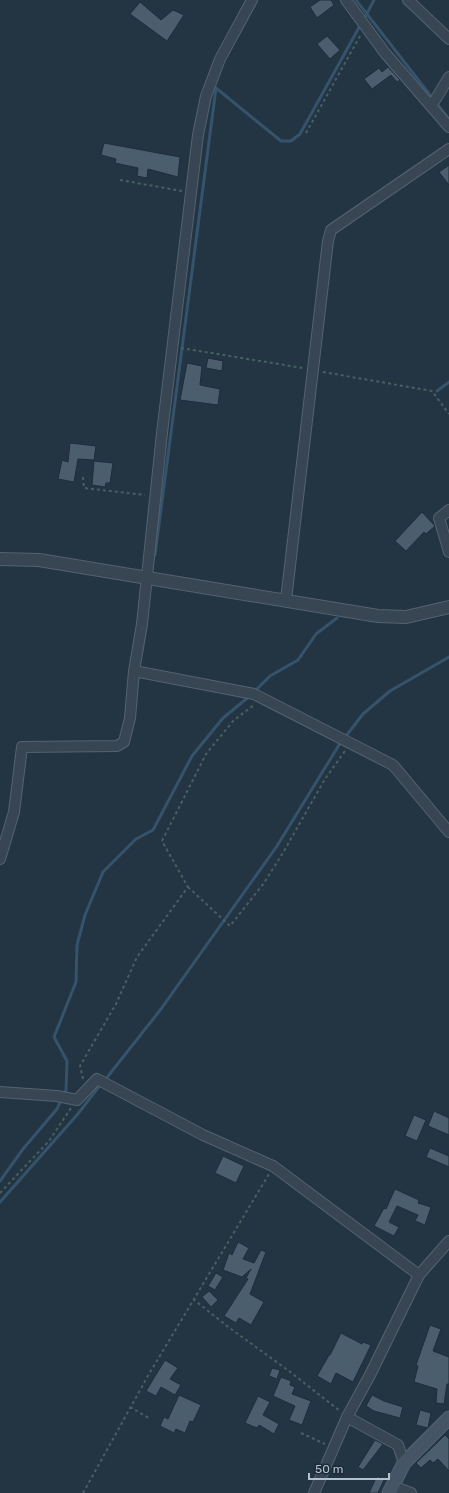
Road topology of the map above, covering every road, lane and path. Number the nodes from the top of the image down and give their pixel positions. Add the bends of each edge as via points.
1 (252, 0) edge
2 (346, 0) edge
3 (408, 0) edge
4 (365, 26) junction
5 (449, 39) edge
6 (449, 77) edge
7 (432, 105) junction
8 (449, 126) edge
9 (306, 133) dead end
10 (449, 149) edge
11 (120, 180) dead end
12 (191, 193) junction
13 (172, 347) junction
14 (313, 370) junction
15 (449, 414) edge
16 (83, 477) dead end
17 (155, 496) junction
18 (449, 510) edge
19 (449, 552) edge
20 (0, 559) edge
21 (146, 578) junction
22 (286, 600) junction
23 (449, 607) edge
24 (134, 671) junction
25 (258, 696) junction
26 (348, 742) junction
27 (449, 832) edge
28 (0, 859) edge
29 (188, 887) junction
30 (86, 1090) junction
31 (0, 1092) edge
32 (77, 1100) junction
33 (273, 1166) junction
34 (0, 1193) edge
35 (449, 1241) edge
36 (419, 1275) junction
37 (193, 1299) junction
38 (130, 1407) junction
39 (347, 1417) junction
40 (149, 1418) dead end
41 (449, 1418) edge
42 (301, 1433) dead end
43 (334, 1448) junction
44 (404, 1463) junction
45 (390, 1489) edge
46 (83, 1493) edge
47 (314, 1493) edge
48 (411, 1493) edge

1 - 12 street via 220,59 206,96
2 - 4 street
3 - 5 street
4 - 7 street via 385,53
4 - 9 path
6 - 7 street
7 - 8 street
10 - 14 street via 331,230
11 - 12 path
12 - 13 street
13 - 14 path
13 - 17 street
14 - 15 path via 432,391
14 - 22 street
16 - 17 path via 84,488
17 - 21 street
18 - 19 street via 439,518
20 - 21 street via 39,560
21 - 22 street
21 - 24 street
22 - 23 street via 378,616 406,617
24 - 25 street
24 - 28 street via 130,718 124,742 117,746 22,747 14,812
25 - 26 street
25 - 29 path via 206,754 162,841
26 - 27 street via 393,765
26 - 29 path via 284,851 230,926
29 - 30 path via 137,957 116,1004 80,1066
30 - 32 street
30 - 33 street via 97,1079 203,1134
31 - 32 street via 58,1096
32 - 34 path via 49,1141
33 - 36 street
33 - 37 path
35 - 36 street
36 - 39 street
37 - 38 path
37 - 39 path
38 - 40 path
38 - 46 path
39 - 43 street
39 - 44 street via 398,1445
41 - 44 main road
42 - 43 path
43 - 47 street
44 - 45 main road
45 - 48 street

